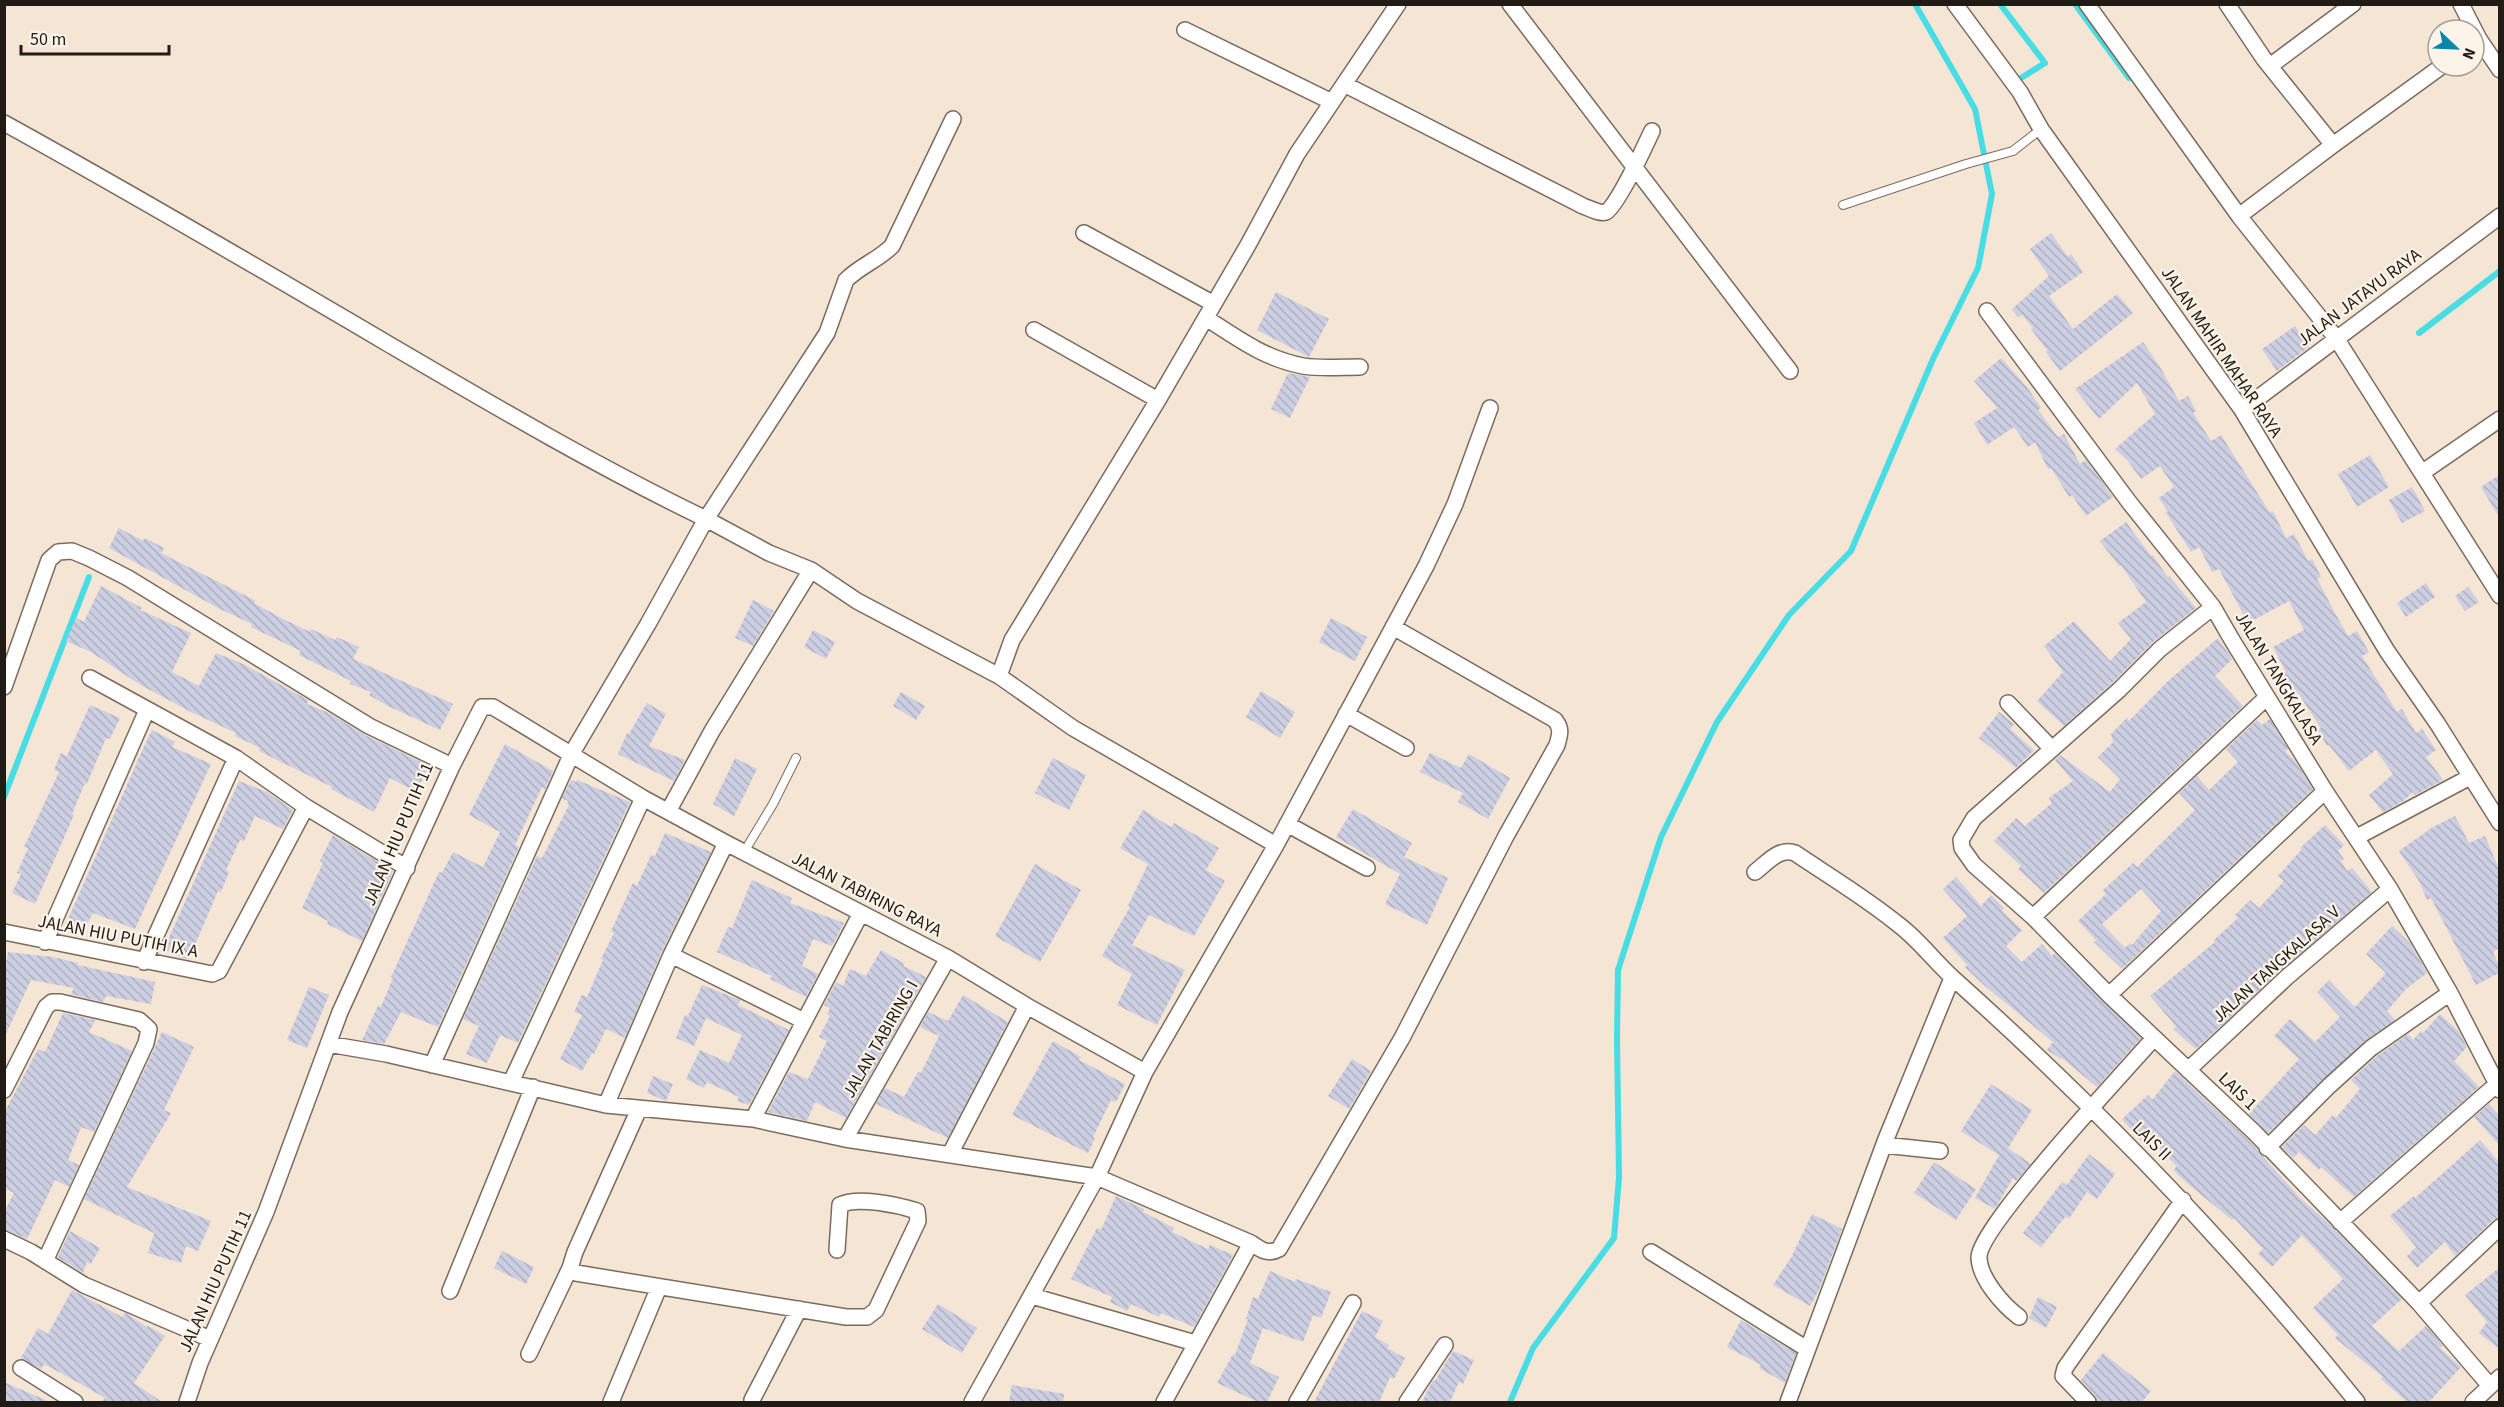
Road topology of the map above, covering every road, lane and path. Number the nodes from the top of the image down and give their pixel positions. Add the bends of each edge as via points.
1 (1398, 4) edge
2 (1510, 4) edge
3 (1955, 4) edge
4 (2087, 4) edge
5 (2227, 4) edge
6 (2354, 4) edge
7 (2461, 4) edge
8 (2467, 18) edge
9 (1185, 30) dead end
10 (2486, 54) edge
11 (2270, 66) junction
12 (2499, 70) edge
13 (2426, 77) edge
14 (1344, 84) junction
15 (1332, 102) junction
16 (953, 119) dead end
17 (4, 123) edge
18 (2041, 129) junction
19 (1652, 131) dead end
20 (2332, 145) junction
21 (1843, 205) dead end
22 (2240, 216) junction
23 (2499, 216) edge
24 (1084, 233) dead end
25 (1214, 304) junction
26 (1987, 311) dead end
27 (1206, 318) junction
28 (1034, 330) dead end
29 (2337, 338) junction
30 (1360, 367) dead end
31 (1790, 371) dead end
32 (1158, 400) junction
33 (1490, 408) dead end
34 (2242, 411) junction
35 (2499, 420) edge
36 (2423, 472) junction
37 (706, 519) junction
38 (811, 570) junction
39 (2499, 596) edge
40 (2213, 607) junction
41 (1393, 627) junction
42 (999, 676) junction
43 (90, 678) dead end
44 (4, 687) edge
45 (2267, 697) junction
46 (2008, 703) dead end
47 (147, 710) junction
48 (1346, 714) junction
49 (1406, 748) dead end
50 (2052, 749) junction
51 (572, 753) junction
52 (236, 758) junction
53 (796, 758) dead end
54 (452, 766) junction
55 (2470, 777) junction
56 (2325, 791) junction
57 (643, 798) junction
58 (306, 807) junction
59 (669, 810) junction
60 (2499, 823) edge
61 (1287, 824) junction
62 (2357, 837) junction
63 (726, 843) junction
64 (1276, 845) junction
65 (744, 852) junction
66 (407, 868) junction
67 (1367, 868) dead end
68 (1755, 872) dead end
69 (2390, 889) junction
70 (861, 913) junction
71 (2033, 917) junction
72 (4, 932) edge
73 (45, 942) junction
74 (670, 955) junction
75 (948, 958) junction
76 (144, 962) junction
77 (1952, 978) junction
78 (2450, 993) junction
79 (2109, 995) junction
80 (1027, 1006) junction
81 (804, 1021) junction
82 (2154, 1038) junction
83 (328, 1044) junction
84 (432, 1065) junction
85 (2188, 1070) junction
86 (1145, 1072) junction
87 (511, 1082) junction
88 (533, 1086) junction
89 (2498, 1087) edge
90 (4, 1090) edge
91 (606, 1105) junction
92 (639, 1109) junction
93 (2092, 1109) junction
94 (753, 1119) junction
95 (845, 1139) junction
96 (1884, 1145) junction
97 (2267, 1148) junction
98 (1940, 1151) dead end
99 (950, 1154) junction
100 (1097, 1177) junction
101 (2183, 1200) junction
102 (2340, 1222) junction
103 (2499, 1227) edge
104 (4, 1239) edge
105 (1251, 1244) junction
106 (837, 1250) dead end
107 (1652, 1252) dead end
108 (45, 1261) junction
109 (570, 1268) junction
110 (659, 1287) junction
111 (450, 1291) dead end
112 (1032, 1296) junction
113 (1353, 1303) dead end
114 (2419, 1303) junction
115 (799, 1309) junction
116 (2019, 1317) dead end
117 (210, 1339) junction
118 (1195, 1343) junction
119 (1445, 1345) dead end
120 (1807, 1348) junction
121 (529, 1354) dead end
122 (21, 1368) dead end
123 (2495, 1381) edge
124 (752, 1400) dead end
125 (75, 1402) edge
126 (187, 1402) edge
127 (611, 1402) edge
128 (972, 1402) edge
129 (1164, 1402) edge
130 (1296, 1402) edge
131 (1407, 1402) edge
132 (1788, 1402) edge
133 (2088, 1402) edge
134 (2357, 1402) edge
135 (2473, 1402) edge

1 - 14 street
2 - 31 street
3 - 18 street, JALAN MAHIR MAHAR RAYA via 2020,92
4 - 22 street
5 - 11 street
6 - 11 street
7 - 8 street
9 - 15 street
10 - 12 street
11 - 20 street
13 - 20 street
14 - 15 street
14 - 19 street via 1601,212 1610,210 1621,193
15 - 25 street via 1297,154
16 - 37 street via 891,246 846,280 827,333
17 - 37 street via 580,454
18 - 21 lane via 2013,151
18 - 34 street, JALAN MAHIR MAHAR RAYA
20 - 22 street
22 - 29 street
23 - 29 street, JALAN JATAYU RAYA
24 - 25 street
25 - 27 street
26 - 40 street, JALAN TANGKALASA via 2122,493
27 - 30 street via 1259,352 1280,360 1305,366
27 - 32 street
28 - 32 street
29 - 34 street, JALAN JATAYU RAYA
29 - 36 street
32 - 42 street via 1012,640
33 - 41 street via 1455,504
34 - 55 street, JALAN MAHIR MAHAR RAYA via 2387,651
35 - 36 street
36 - 39 street
37 - 38 street via 769,553
37 - 51 street
38 - 42 street via 857,602
38 - 59 street via 712,730
40 - 45 street, JALAN TANGKALASA
40 - 50 street via 2160,649
41 - 48 street
41 - 105 street via 1555,720 1560,734 1402,1038 1280,1249 1263,1251
42 - 64 street via 1073,728
43 - 47 street
44 - 54 street, JALAN HIU PUTIH 11 via 49,560 58,552 72,551 128,578 369,726
45 - 56 street, JALAN TANGKALASA
45 - 71 street
46 - 50 street
47 - 52 street
47 - 73 street
48 - 49 street
48 - 61 street
50 - 71 street, LAIS 1 via 1974,818 1961,840 1974,865
51 - 54 street, JALAN TABIRING RAYA via 494,707 482,707
51 - 57 street, JALAN TABIRING RAYA
51 - 84 street
52 - 58 street
52 - 76 street
53 - 65 lane
54 - 66 street, JALAN HIU PUTIH 11
55 - 60 street, JALAN MAHIR MAHAR RAYA
55 - 62 street
56 - 62 street, JALAN TANGKALASA
56 - 79 street
57 - 59 street, JALAN TABIRING RAYA
57 - 87 street
58 - 66 street
58 - 76 street, JALAN HIU PUTIH IX A via 219,971 212,974
59 - 63 street, JALAN TABIRING RAYA
61 - 64 street
61 - 67 street
62 - 69 street, JALAN TANGKALASA
63 - 65 street, JALAN TABIRING RAYA
63 - 74 street
64 - 86 street
65 - 70 street, JALAN TABIRING RAYA
66 - 83 street, JALAN HIU PUTIH 11
68 - 77 street, LAIS II via 1786,850 1795,853 1901,926
69 - 78 street, JALAN TANGKALASA
69 - 85 street, JALAN TANGKALASA V via 2287,977
70 - 75 street, JALAN TABIRING RAYA
70 - 81 street
71 - 79 street, LAIS 1
72 - 73 street, JALAN HIU PUTIH IX A
73 - 76 street, JALAN HIU PUTIH IX A
74 - 81 street
74 - 91 street
75 - 80 street, JALAN TABIRING RAYA
75 - 95 street, JALAN TABIRING I
77 - 93 street, LAIS II
77 - 96 street
78 - 89 street, JALAN TANGKALASA
78 - 97 street via 2371,1048
79 - 82 street, LAIS 1
80 - 86 street, JALAN TABIRING RAYA
80 - 99 street
81 - 94 street
82 - 85 street, LAIS 1
82 - 93 street
83 - 84 street
83 - 117 street, JALAN HIU PUTIH 11 via 266,1212
84 - 87 street
85 - 97 street, LAIS 1
86 - 100 street
87 - 88 street
88 - 91 street
88 - 111 street
89 - 102 street
90 - 108 street via 52,1002 139,1020 148,1029 146,1043
91 - 92 street
92 - 94 street
92 - 109 street
93 - 101 street, LAIS II
93 - 116 street via 2030,1178 1982,1244 1979,1257 1991,1287 2002,1304
94 - 95 street
95 - 99 street
96 - 98 street
96 - 120 street
97 - 102 street, LAIS 1
99 - 100 street
100 - 105 street
100 - 112 street
101 - 133 street via 2065,1368 2063,1376 2067,1382
101 - 134 street, LAIS II
102 - 114 street, LAIS 1
103 - 114 street
104 - 108 street
105 - 118 street
106 - 115 street via 840,1205 848,1201 916,1211 918,1221 876,1310 867,1317 846,1317
107 - 120 street
108 - 117 street via 84,1285
109 - 110 street via 576,1273
109 - 121 street
110 - 115 street
110 - 127 street
112 - 118 street
112 - 128 street
113 - 130 street
114 - 123 street, LAIS 1
115 - 124 street
117 - 126 street, JALAN HIU PUTIH 11
118 - 129 street
119 - 131 street
120 - 132 street
122 - 125 street
123 - 135 street

